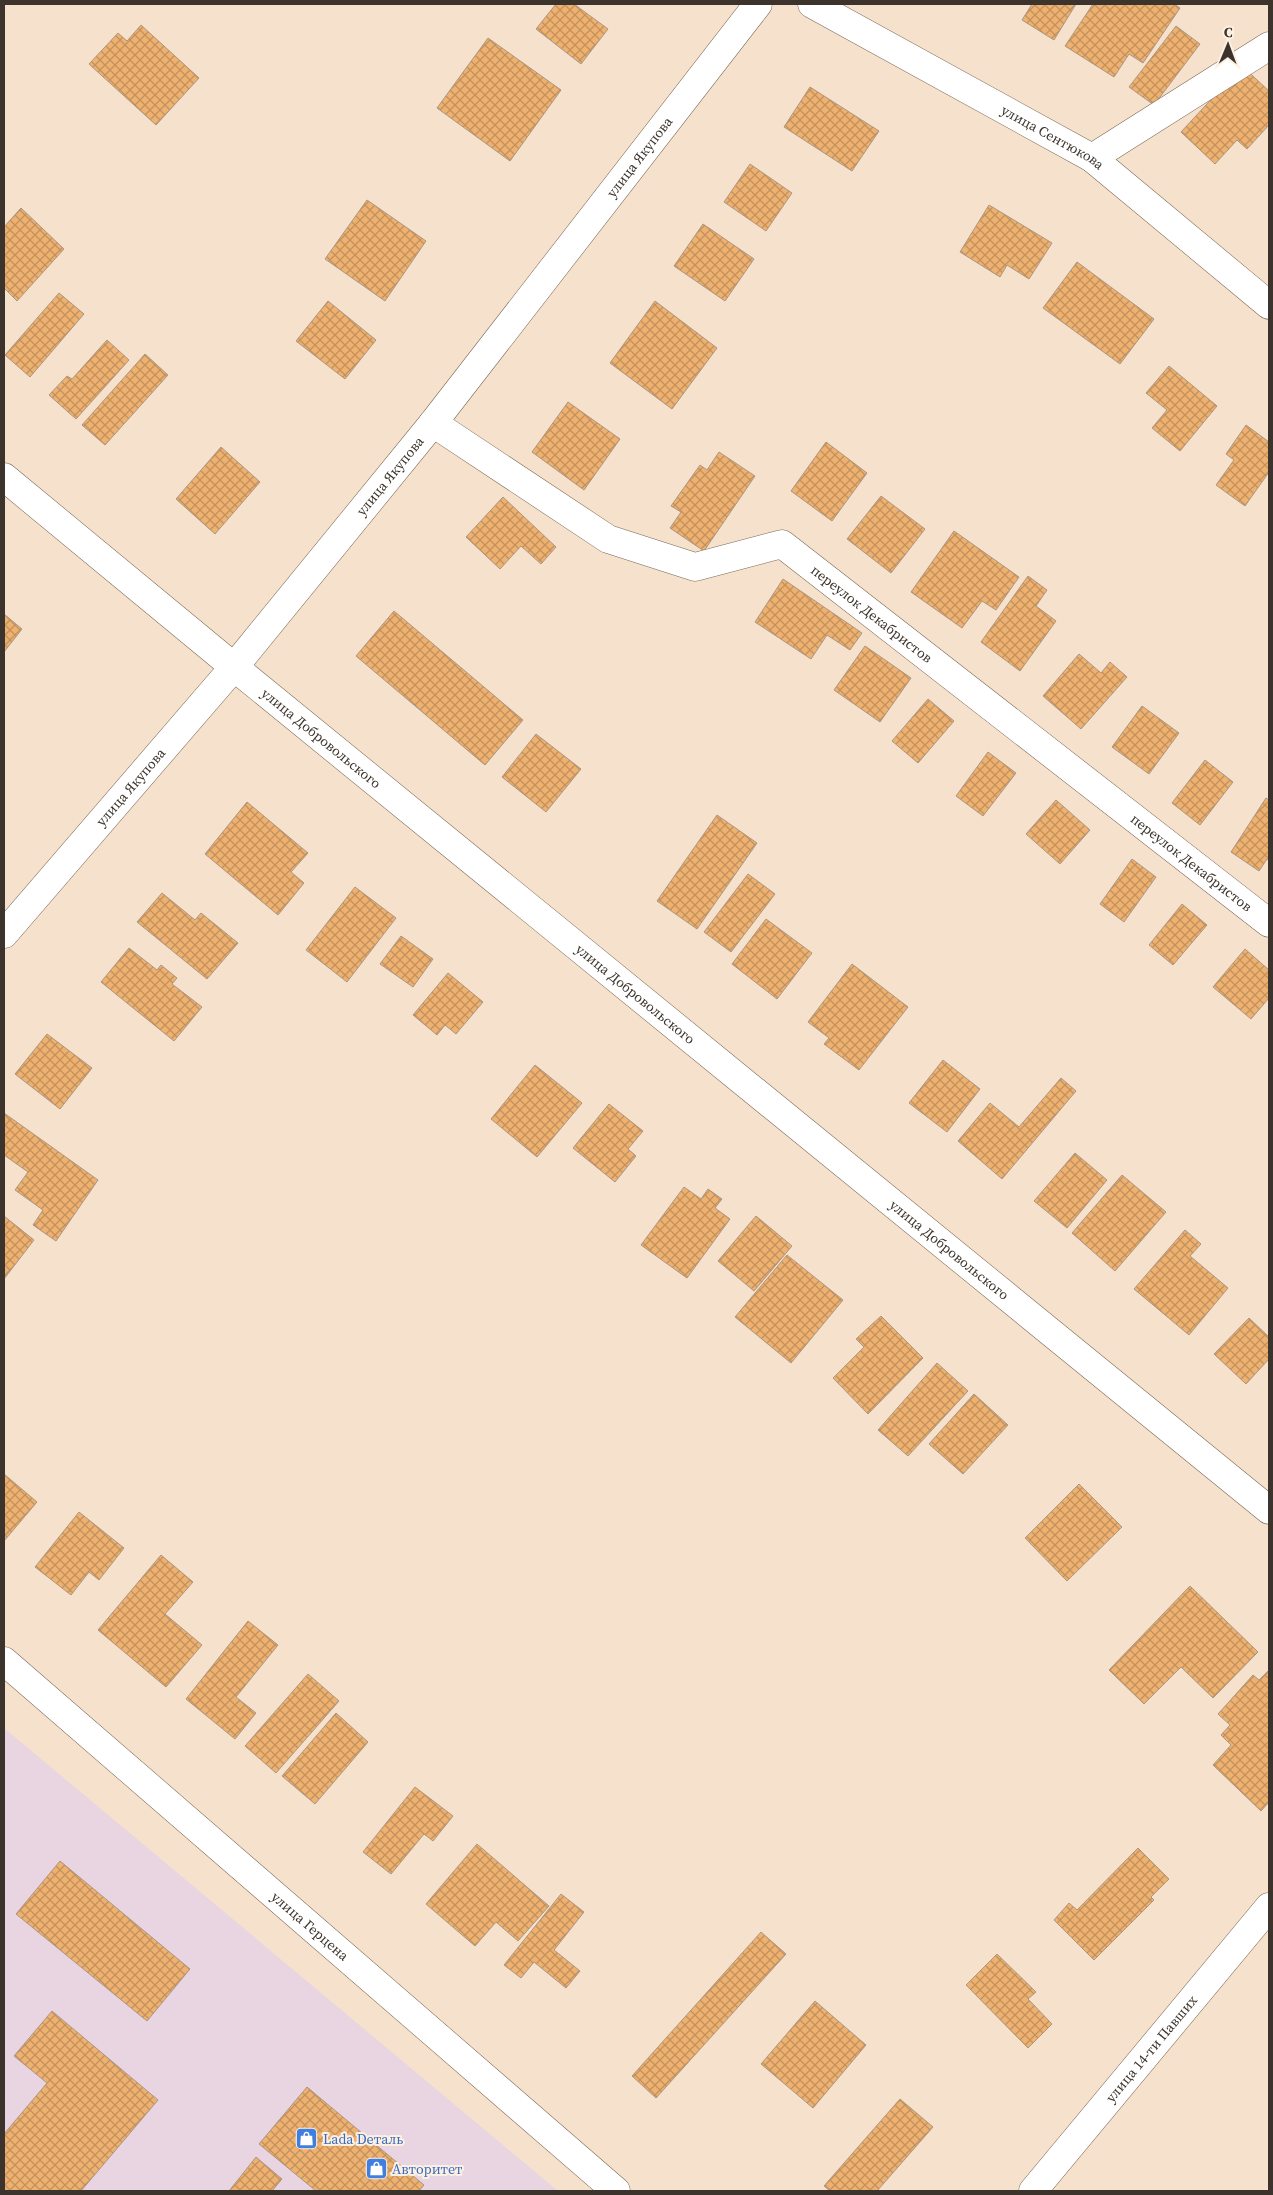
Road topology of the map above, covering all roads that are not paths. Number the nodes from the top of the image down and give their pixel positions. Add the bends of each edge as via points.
1 (758, 4) edge
2 (812, 4) edge
3 (1269, 46) edge
4 (1092, 158) junction
5 (1269, 304) edge
6 (433, 423) junction
7 (4, 477) edge
8 (234, 667) junction
9 (1269, 923) edge
10 (4, 934) edge
11 (1269, 1510) edge
12 (4, 1662) edge
13 (1269, 1906) edge
14 (616, 2191) edge
15 (1033, 2191) edge

1 - 6 street, улица Якупова
2 - 4 street, улица Сентюкова
3 - 4 street
4 - 5 street, улица Сентюкова
6 - 8 street, улица Якупова
6 - 9 street, переулок Декабристов via 608,539 695,567 782,544
7 - 8 street, улица Добровольского
8 - 10 street, улица Якупова
8 - 11 street, улица Добровольского
12 - 14 street, улица Герцена
13 - 15 street, улица 14-ти Павших

